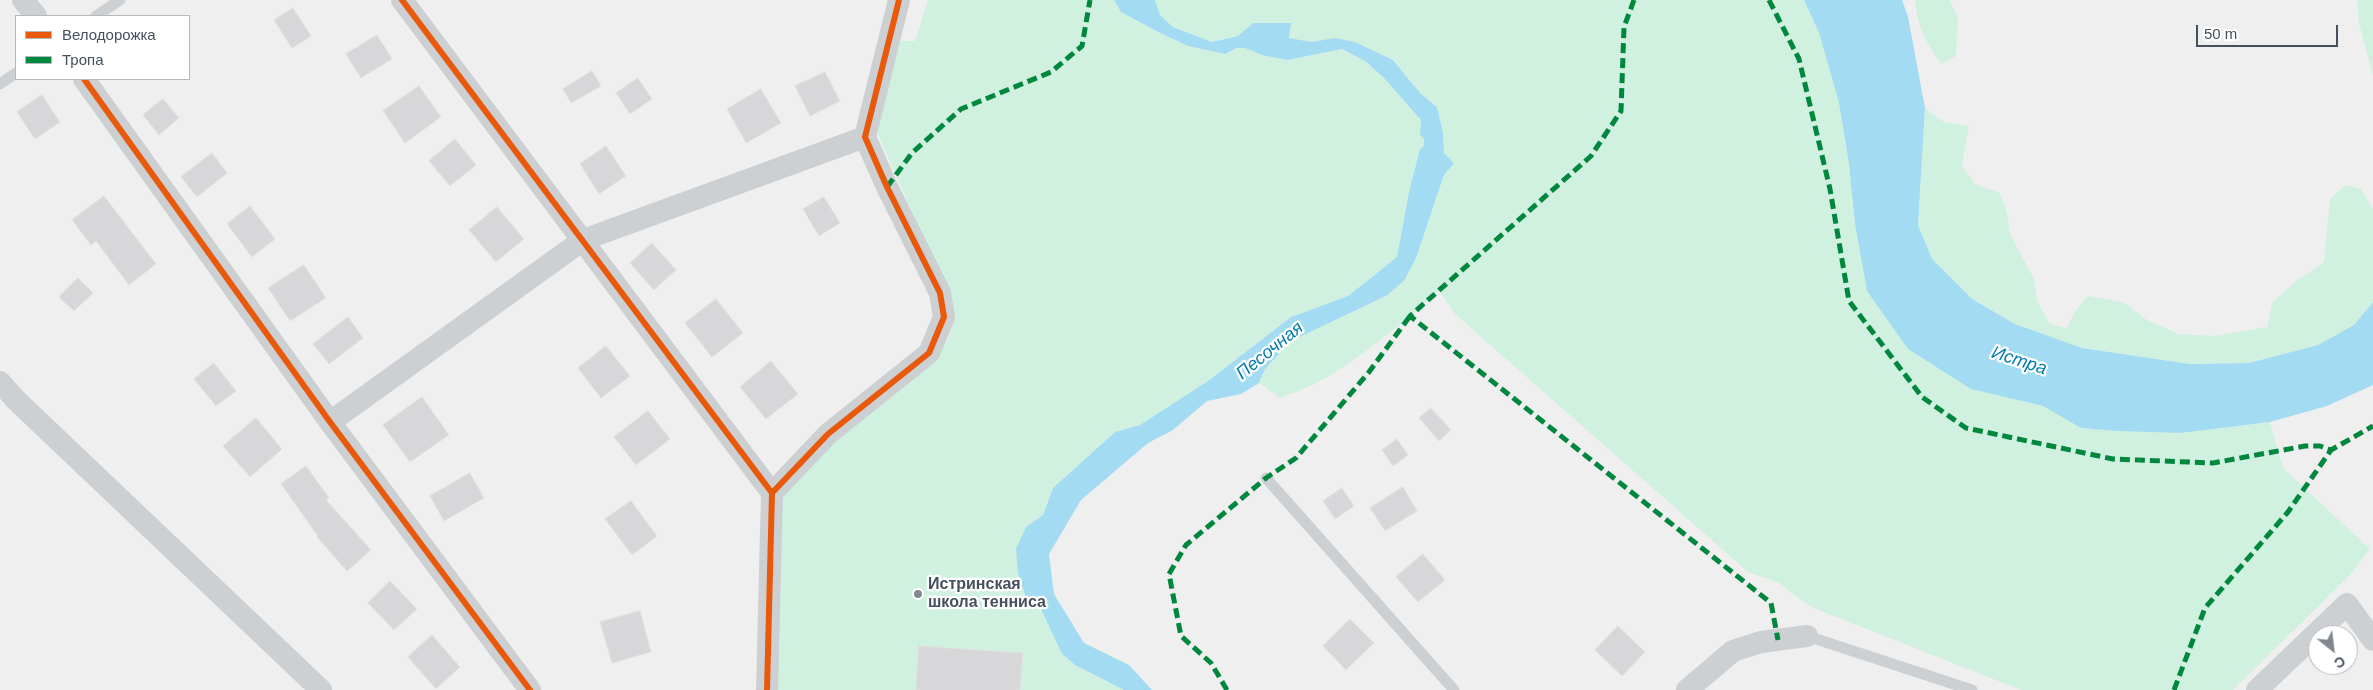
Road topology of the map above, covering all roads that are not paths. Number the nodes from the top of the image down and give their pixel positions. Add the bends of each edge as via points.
1 (23, 0) edge
2 (120, 0) edge
3 (402, 0) edge
4 (899, 0) edge
5 (35, 15) edge
6 (98, 15) edge
7 (15, 73) edge
8 (85, 80) edge
9 (0, 84) edge
10 (865, 137) junction
11 (583, 240) junction
12 (0, 382) edge
13 (330, 422) junction
14 (1266, 478) dead end
15 (772, 493) junction
16 (1807, 636) joint
17 (2373, 640) edge
18 (322, 690) edge
19 (530, 690) edge
20 (767, 690) edge
21 (1454, 690) edge
22 (1687, 690) edge
23 (1972, 690) edge
24 (2256, 690) edge

1 - 5 street
2 - 6 lane
3 - 11 street
4 - 10 street
7 - 9 lane
8 - 13 street
10 - 11 street
10 - 15 street via 940,293 944,316 929,353 828,434
11 - 13 street
11 - 15 street
12 - 18 street
13 - 19 street
14 - 21 lane
15 - 20 street
16 - 22 street via 1761,642 1733,651
16 - 23 lane
17 - 24 street via 2347,604

